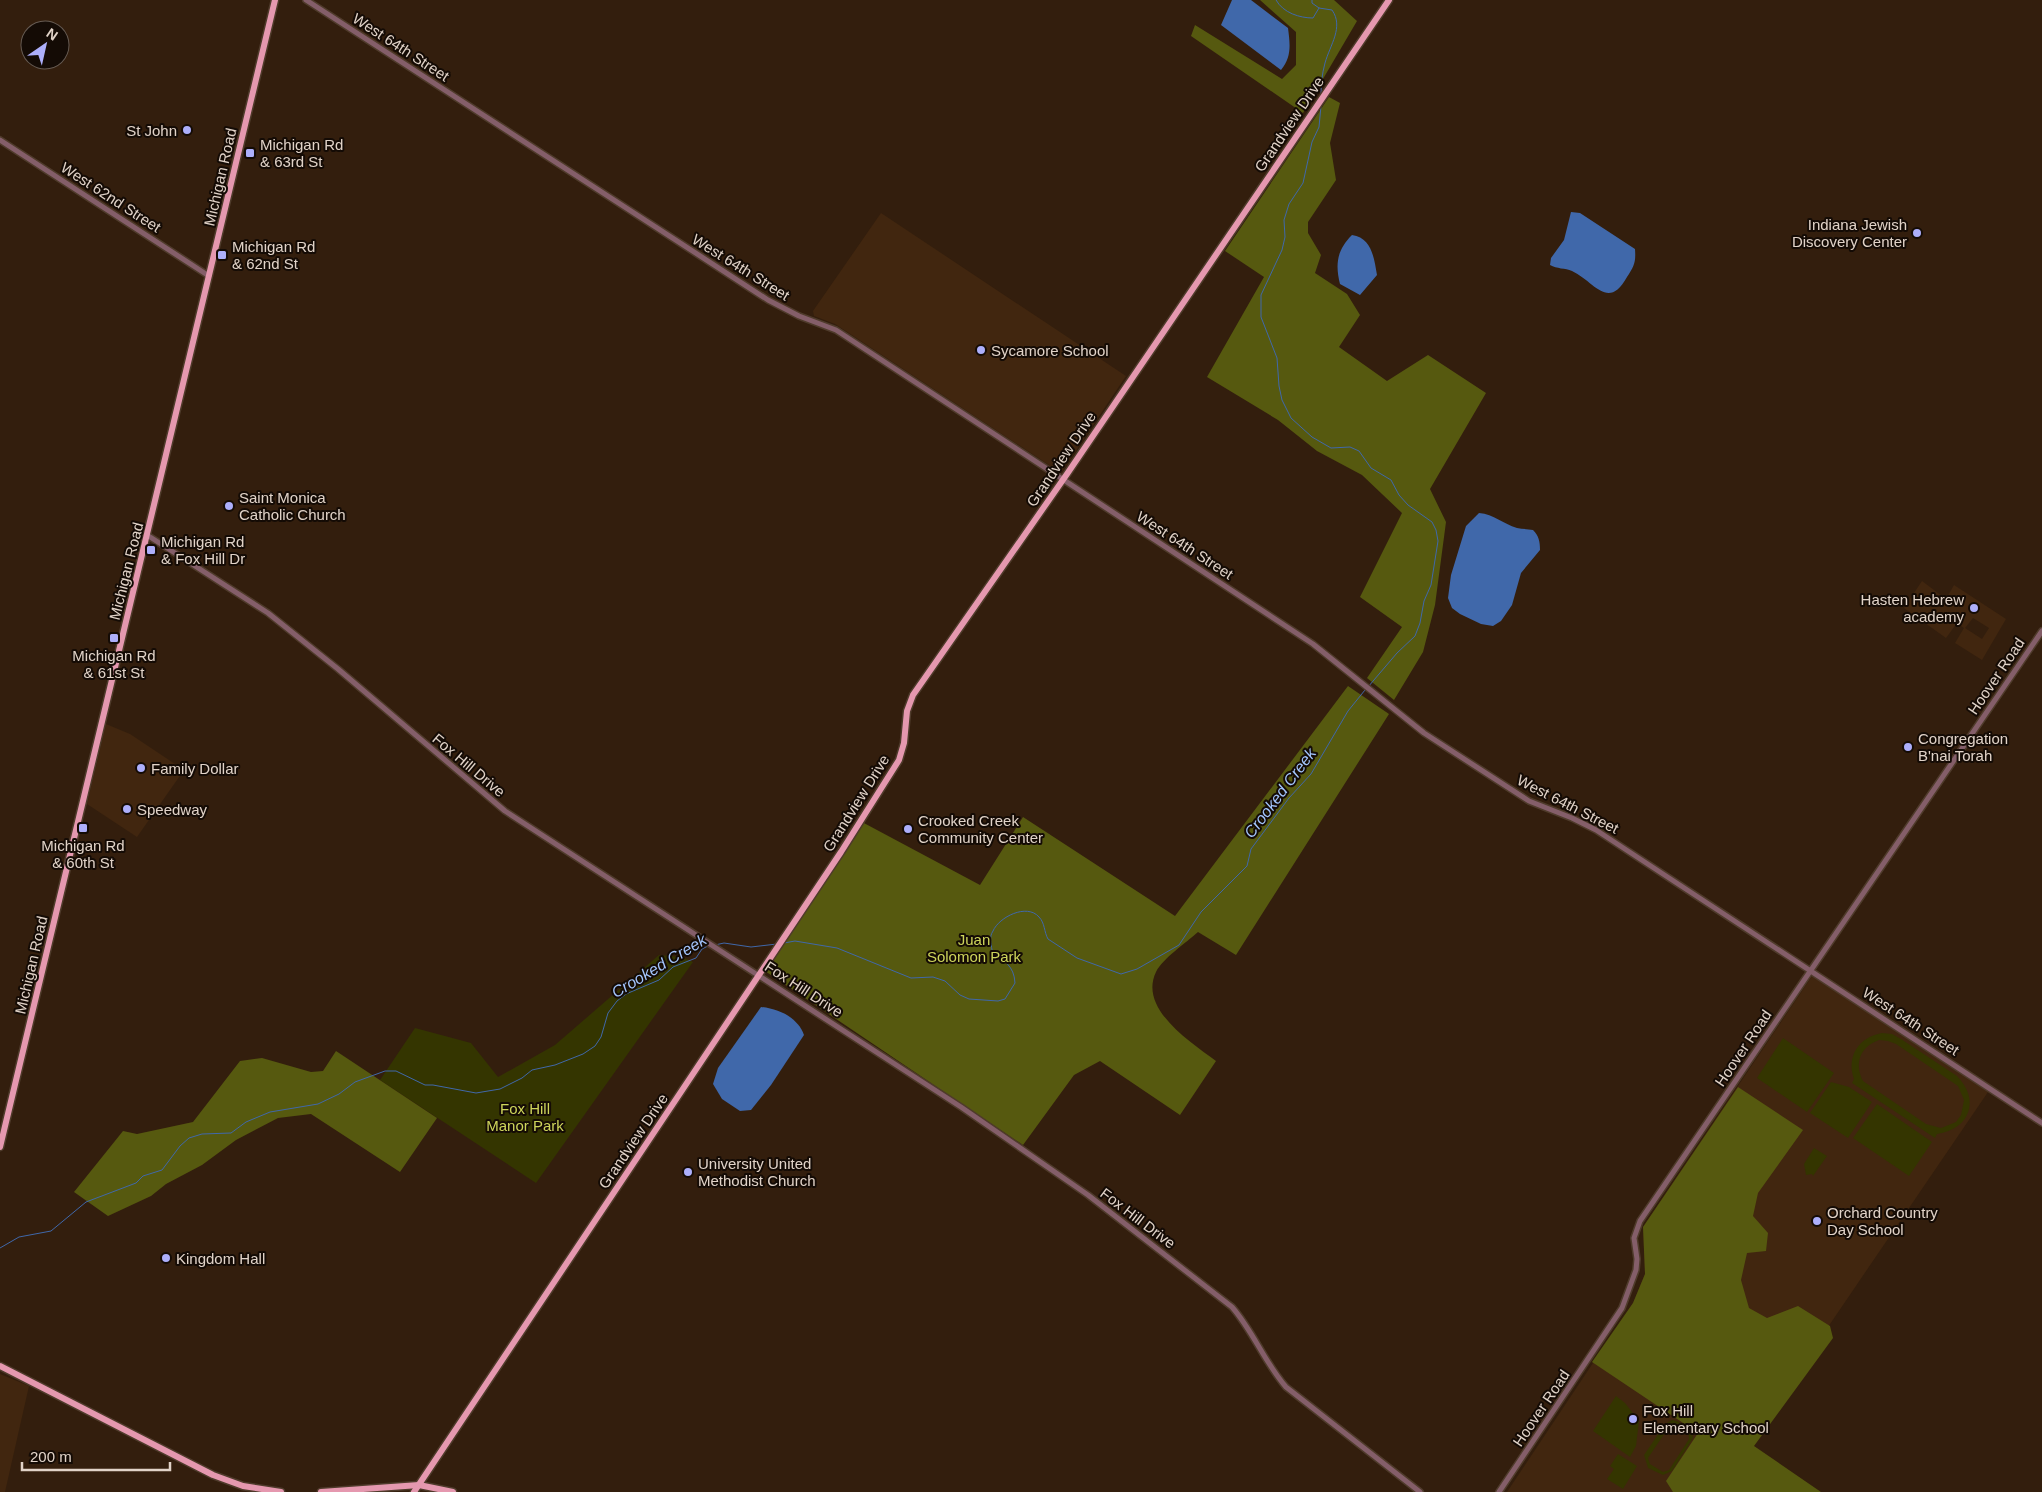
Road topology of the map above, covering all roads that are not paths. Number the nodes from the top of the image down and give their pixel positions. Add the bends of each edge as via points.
1 (275, 0) edge
2 (306, 0) edge
3 (1389, 0) edge
4 (0, 140) edge
5 (209, 276) junction
6 (1063, 478) junction
7 (147, 535) junction
8 (2042, 631) edge
9 (1811, 970) junction
10 (759, 974) junction
11 (2042, 1122) edge
12 (0, 1147) edge
13 (0, 1366) edge
14 (418, 1485) junction
15 (281, 1492) edge
16 (321, 1492) edge
17 (414, 1492) edge
18 (453, 1492) edge
19 (1420, 1492) edge
20 (1499, 1492) edge

1 - 5 main road, Michigan Road
2 - 6 street, West 64th Street via 768,300 836,330
3 - 6 main road, Grandview Drive
4 - 5 street, West 62nd Street
5 - 7 main road, Michigan Road
6 - 9 street, West 64th Street via 1313,644 1424,734 1524,798 1592,827
6 - 10 main road, Grandview Drive via 913,695 897,765
7 - 10 street, Fox Hill Drive via 268,613 505,811
7 - 12 main road, Michigan Road
8 - 9 street, Hoover Road
9 - 11 street, West 64th Street
9 - 20 street, Hoover Road via 1640,1221 1634,1238 1636,1270 1622,1308
10 - 14 main road, Grandview Drive
10 - 19 street, Fox Hill Drive via 1069,1182 1221,1298 1242,1320 1286,1387
13 - 15 main road via 213,1475 243,1486
14 - 16 main road
14 - 17 main road, Grandview Drive
14 - 18 main road

